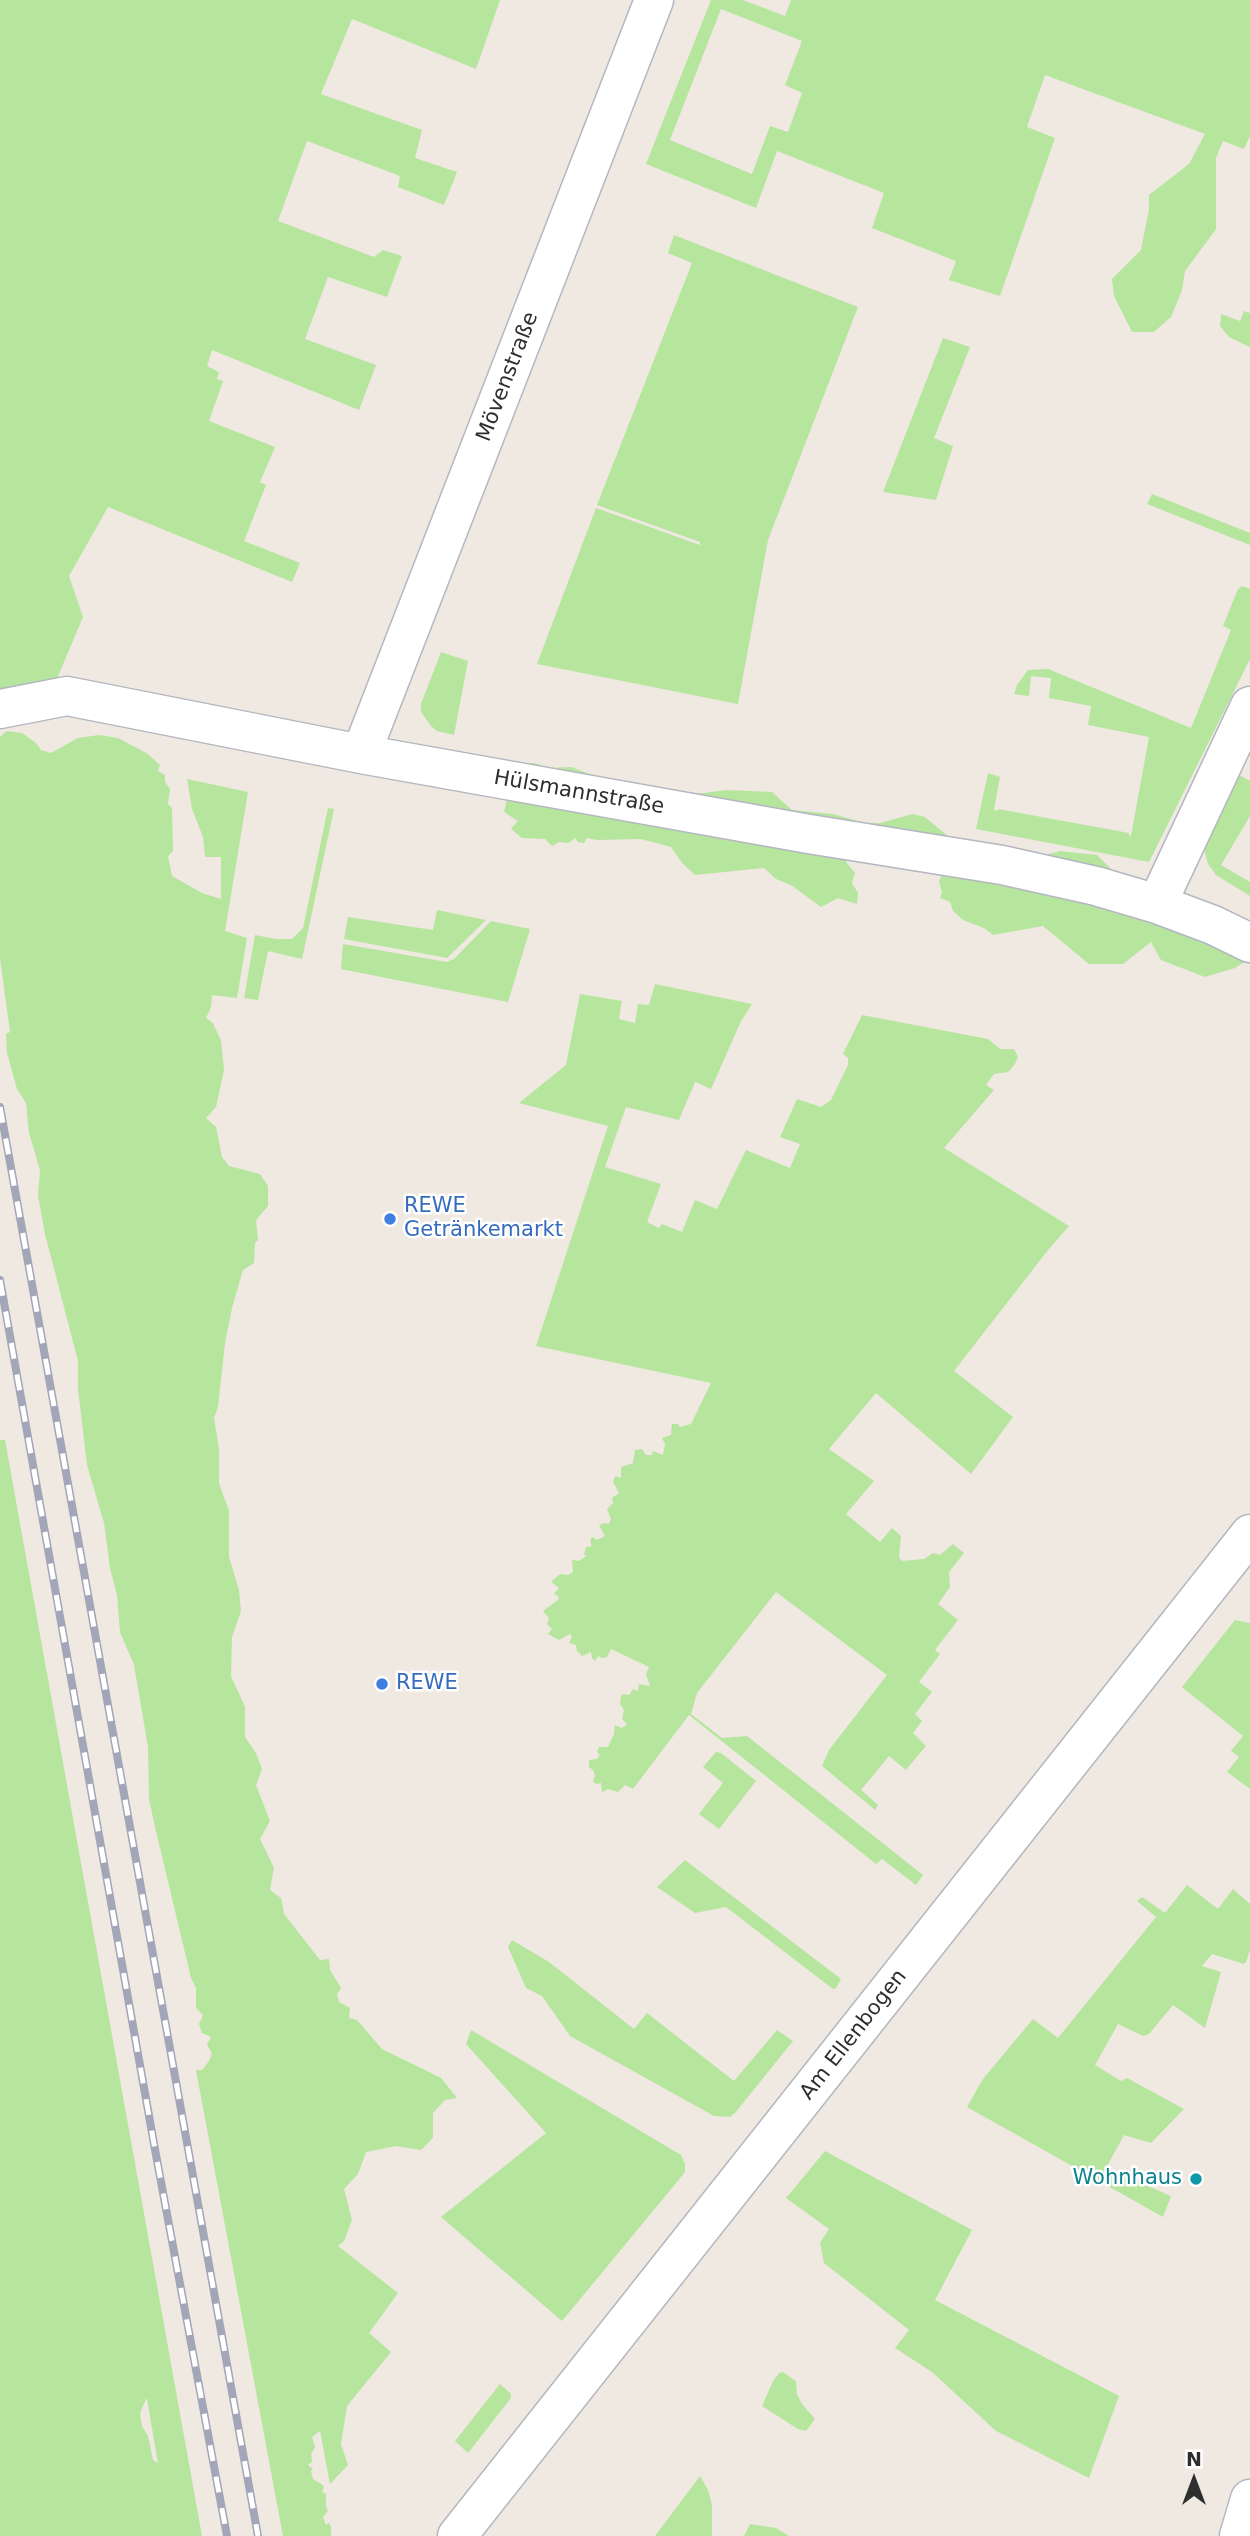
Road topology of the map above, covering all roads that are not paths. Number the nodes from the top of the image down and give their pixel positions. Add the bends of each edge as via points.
1 (654, 0) edge
2 (1250, 706) edge
3 (0, 709) edge
4 (361, 754) junction
5 (1157, 904) junction
6 (1250, 943) edge
7 (1250, 1534) edge
8 (1250, 2499) edge
9 (457, 2536) edge
10 (1239, 2536) edge

1 - 4 street, Mövenstraße
2 - 5 street
3 - 4 street, Hülsmannstraße via 67,695
4 - 5 street, Hülsmannstraße via 1002,865
5 - 6 street, Hülsmannstraße
7 - 9 street, Am Ellenbogen
8 - 10 street

